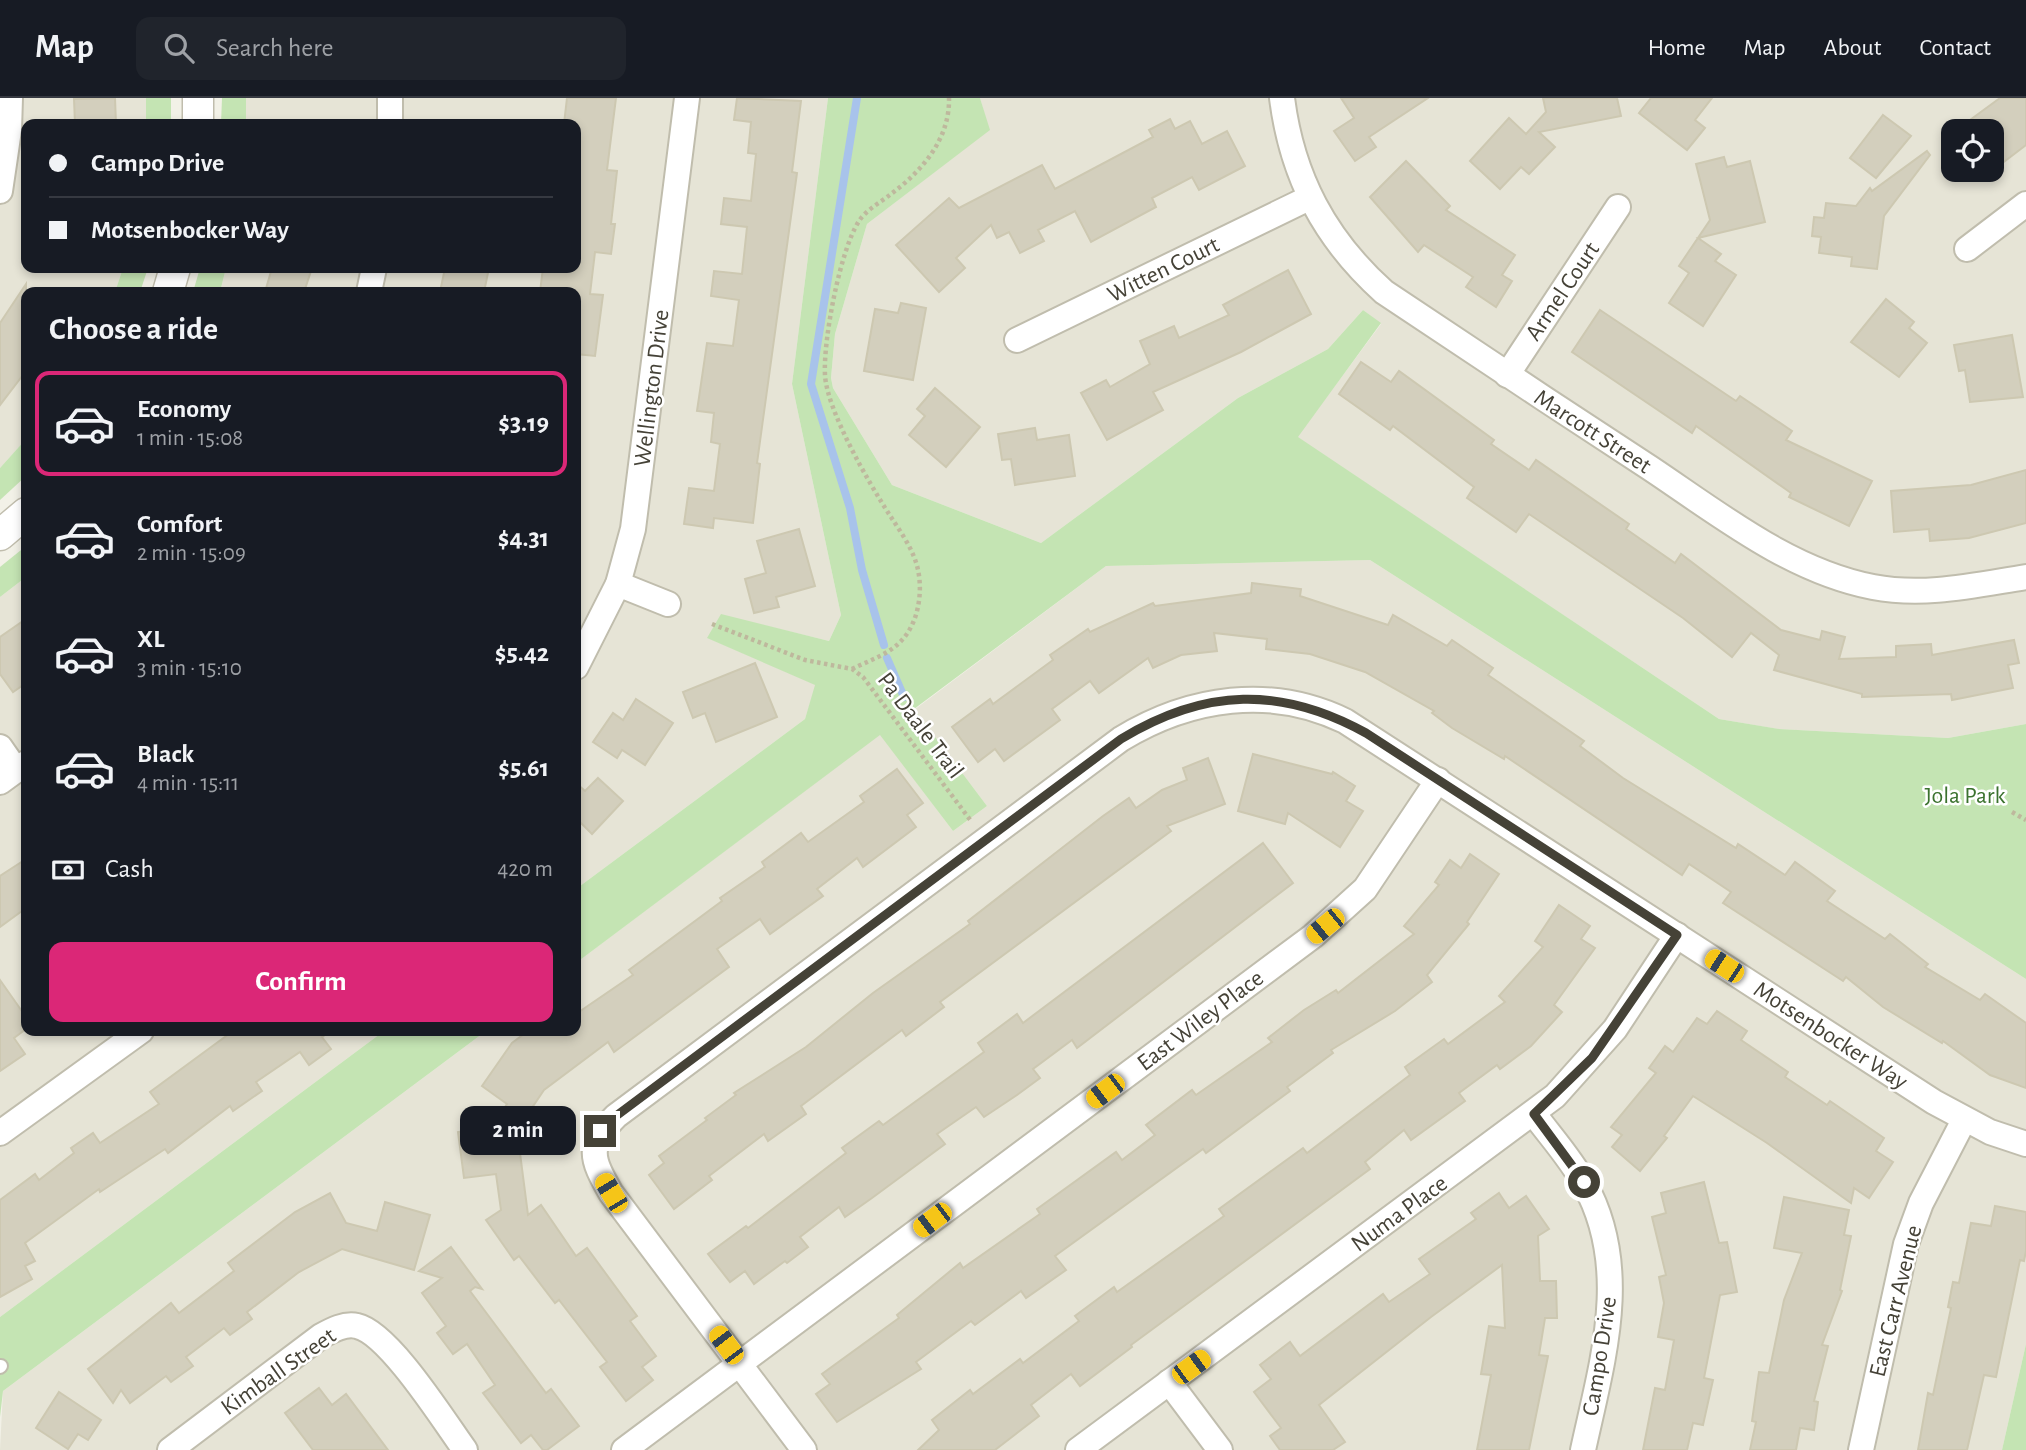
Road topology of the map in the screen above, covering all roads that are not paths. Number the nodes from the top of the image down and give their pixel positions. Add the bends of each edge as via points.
1 (10, 98) edge
2 (198, 98) edge
3 (390, 98) edge
4 (687, 98) edge
5 (1282, 98) edge
6 (198, 119) edge
7 (390, 119) edge
8 (0, 191) edge
9 (1309, 198) junction
10 (2026, 204) edge
11 (1618, 207) dead end
12 (1967, 249) dead end
13 (1017, 340) dead end
14 (1507, 375) junction
15 (21, 517) edge
16 (0, 535) edge
17 (2026, 577) edge
18 (618, 584) junction
19 (668, 604) dead end
20 (581, 657) edge
21 (0, 747) edge
22 (14, 772) edge
23 (1438, 780) junction
24 (1677, 935) junction
25 (134, 1036) edge
26 (1534, 1114) junction
27 (1964, 1120) junction
28 (0, 1133) edge
29 (2026, 1144) edge
30 (740, 1363) junction
31 (1170, 1382) junction
32 (170, 1450) edge
33 (465, 1450) edge
34 (624, 1450) edge
35 (804, 1450) edge
36 (1078, 1450) edge
37 (1220, 1450) edge
38 (1583, 1450) edge
39 (1861, 1450) edge

1 - 8 street
2 - 6 street
3 - 7 street
4 - 18 street, Wellington Drive via 633,529
5 - 9 street, Marcott Street via 1291,148
9 - 13 street, Witten Court
9 - 14 street, Marcott Street via 1366,276
10 - 12 street
11 - 14 street, Armel Court
14 - 17 street, Marcott Street via 1750,534 1824,573 1875,587 1920,591
15 - 16 street
18 - 19 street
18 - 20 street, Wellington Drive
21 - 22 street
23 - 24 street, Motsenbocker Way
23 - 30 street, East Wiley Place via 1385,862 1338,915
23 - 30 street, Motsenbocker Way via 1366,733 1298,703 1235,699 1168,714 1121,739 616,1116 600,1131 593,1147 600,1174
24 - 26 street, Numa Place via 1592,1058
24 - 27 street, Motsenbocker Way
25 - 28 street
26 - 31 street, Numa Place
26 - 38 street, Campo Drive via 1584,1182 1609,1256 1608,1328
27 - 29 street, Motsenbocker Way
27 - 39 street, East Carr Avenue via 1921,1203 1906,1244
30 - 34 street, East Wiley Place
30 - 35 street
31 - 36 street, Numa Place
31 - 37 street
32 - 33 street, Kimball Street via 321,1336 355,1325 383,1341

